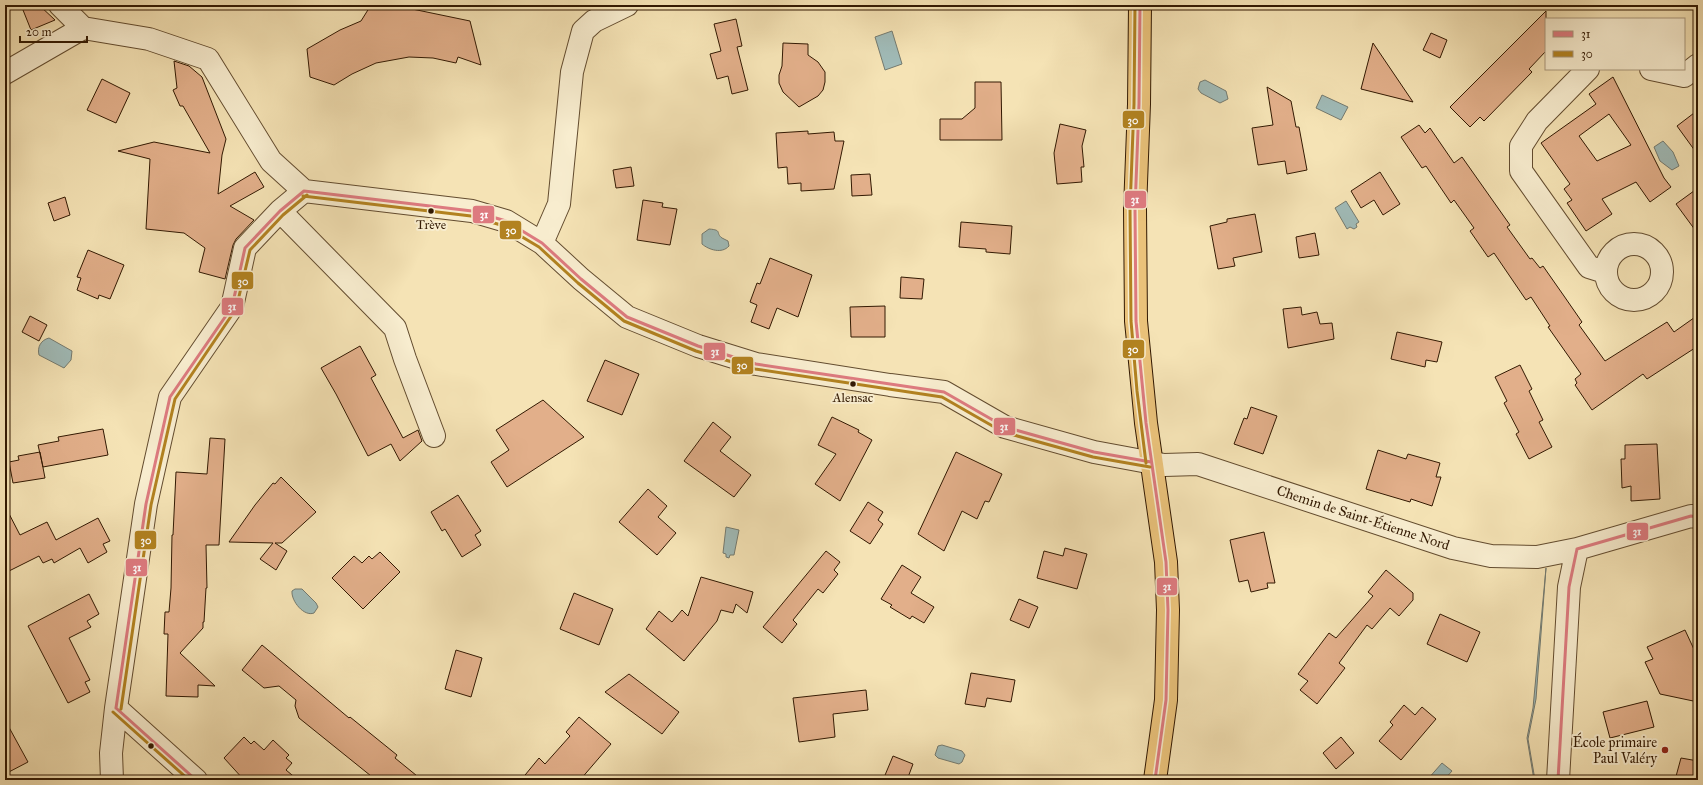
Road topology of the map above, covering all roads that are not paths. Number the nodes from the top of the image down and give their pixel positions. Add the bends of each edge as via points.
1 (60, 5) edge
2 (627, 5) edge
3 (1140, 5) edge
4 (83, 28) junction
5 (1698, 65) edge
6 (1587, 70) edge
7 (1656, 70) edge
8 (5, 73) edge
9 (304, 191) junction
10 (280, 211) junction
11 (542, 243) junction
12 (1605, 272) dead end
13 (434, 436) dead end
14 (1151, 462) junction
15 (1698, 517) edge
16 (1577, 549) junction
17 (116, 708) junction
18 (112, 780) edge
19 (196, 780) edge
20 (1155, 780) edge
21 (1558, 780) edge

1 - 4 street
2 - 11 street via 594,21 583,31 572,72 559,204
3 - 14 main road via 1135,209 1136,321
4 - 8 street
4 - 9 street via 149,39 208,59 271,161
5 - 7 street via 1684,76
6 - 12 street via 1537,122 1521,146 1522,171 1589,267
9 - 10 street
9 - 11 street, Chemin de Saint-Étienne Nord via 472,211 506,221
10 - 13 street via 395,328
10 - 17 street via 246,248 232,307 170,397 146,504
11 - 14 street, Chemin de Saint-Étienne Nord via 627,317 698,346 756,364 944,392 1005,427 1094,452
14 - 16 street, Chemin de Saint-Étienne Nord via 1164,465 1198,464 1453,548 1491,556 1537,557
14 - 20 main road via 1166,562 1168,610 1166,700
15 - 16 street, Chemin de Saint-Étienne Nord via 1691,516
16 - 21 street via 1569,587
17 - 18 street via 111,753
17 - 19 street

